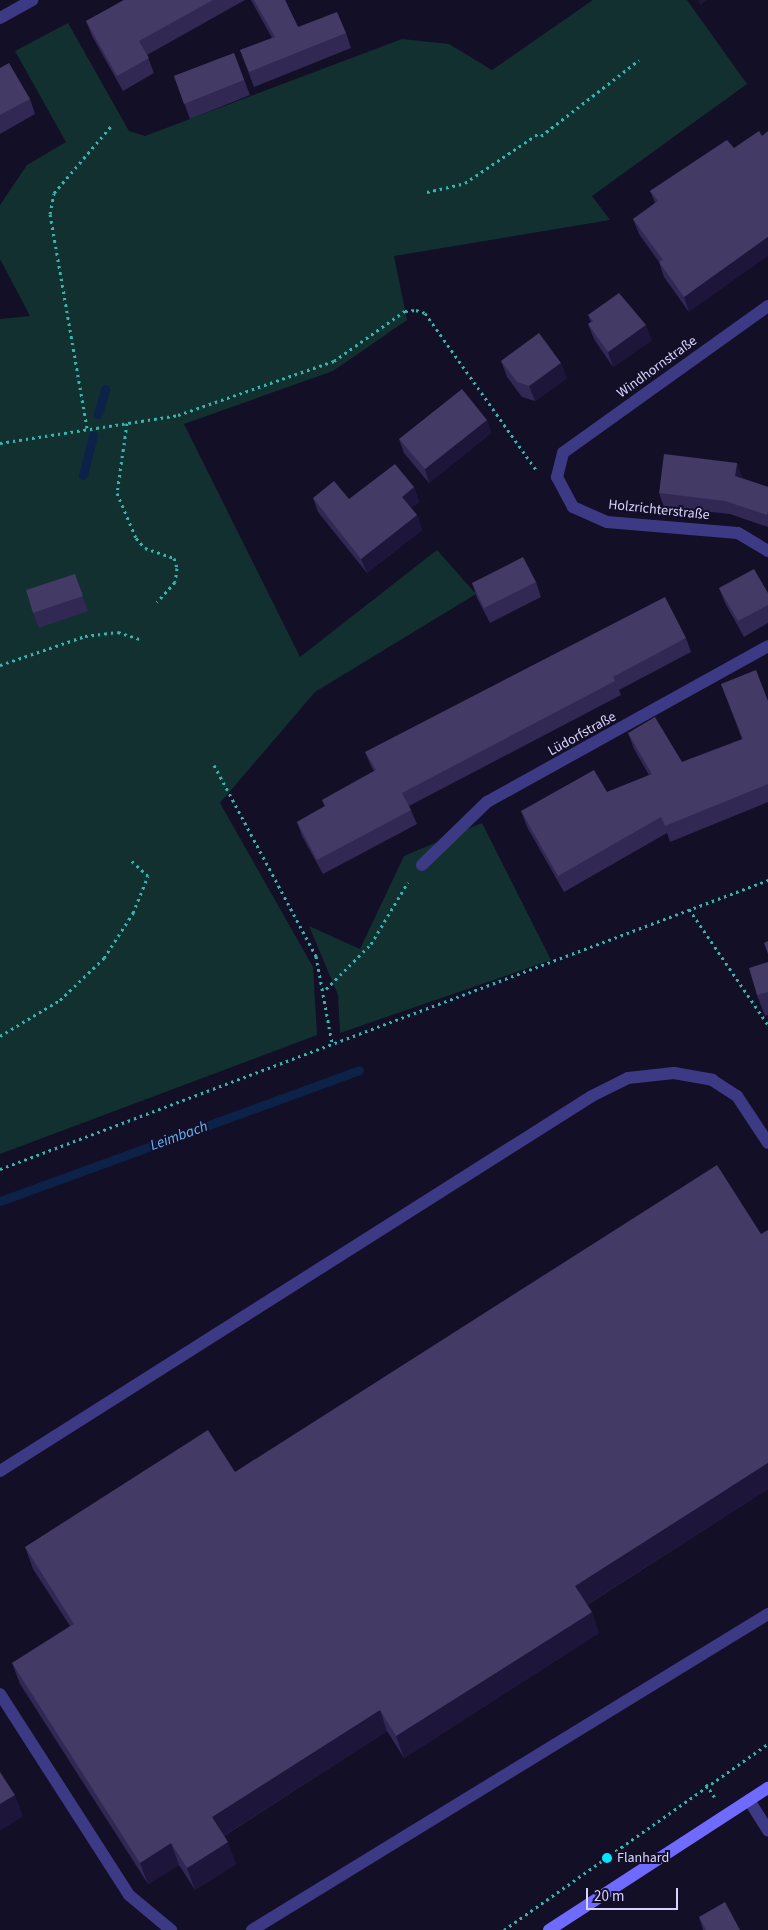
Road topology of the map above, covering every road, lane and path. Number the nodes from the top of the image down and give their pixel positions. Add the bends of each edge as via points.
1 (32, 0) edge
2 (0, 18) edge
3 (639, 60) dead end
4 (112, 125) dead end
5 (427, 192) dead end
6 (768, 306) edge
7 (127, 422) junction
8 (87, 428) junction
9 (0, 443) edge
10 (563, 453) joint
11 (538, 473) dead end
12 (768, 550) edge
13 (157, 602) dead end
14 (140, 639) dead end
15 (768, 646) edge
16 (0, 664) edge
17 (214, 765) dead end
18 (131, 860) dead end
19 (422, 865) joint
20 (768, 880) edge
21 (689, 909) junction
22 (326, 990) junction
23 (768, 1025) edge
24 (0, 1036) edge
25 (332, 1043) junction
26 (768, 1142) edge
27 (0, 1169) edge
28 (0, 1471) edge
29 (768, 1614) edge
30 (0, 1694) edge
31 (768, 1744) edge
32 (768, 1788) edge
33 (750, 1800) junction
34 (768, 1830) edge
35 (170, 1930) edge
36 (252, 1930) edge
37 (504, 1930) edge
38 (549, 1930) edge

1 - 2 street
3 - 5 path via 540,134 464,183
4 - 8 path via 54,193 50,214
6 - 10 street, Windhornstraße
7 - 8 path
7 - 11 path via 178,415 334,361 405,311 416,310 425,314
7 - 13 path via 117,493 136,538 145,548 174,558 177,568 175,582
8 - 9 path
10 - 12 street, Holzrichterstraße via 557,477 573,507 608,522 738,533
14 - 16 path via 118,632 85,636
15 - 19 street, Lüdorfstraße via 487,802
17 - 22 path via 316,956
18 - 24 path via 148,876 133,913 104,958 60,1000
19 - 22 path via 371,944
20 - 21 path
21 - 23 path
21 - 25 path
22 - 25 path
25 - 27 path
26 - 28 street via 738,1096 712,1080 674,1073 628,1078 583,1101
29 - 36 street
30 - 35 street via 129,1895
31 - 37 path
32 - 33 main road
33 - 34 street
33 - 38 main road

